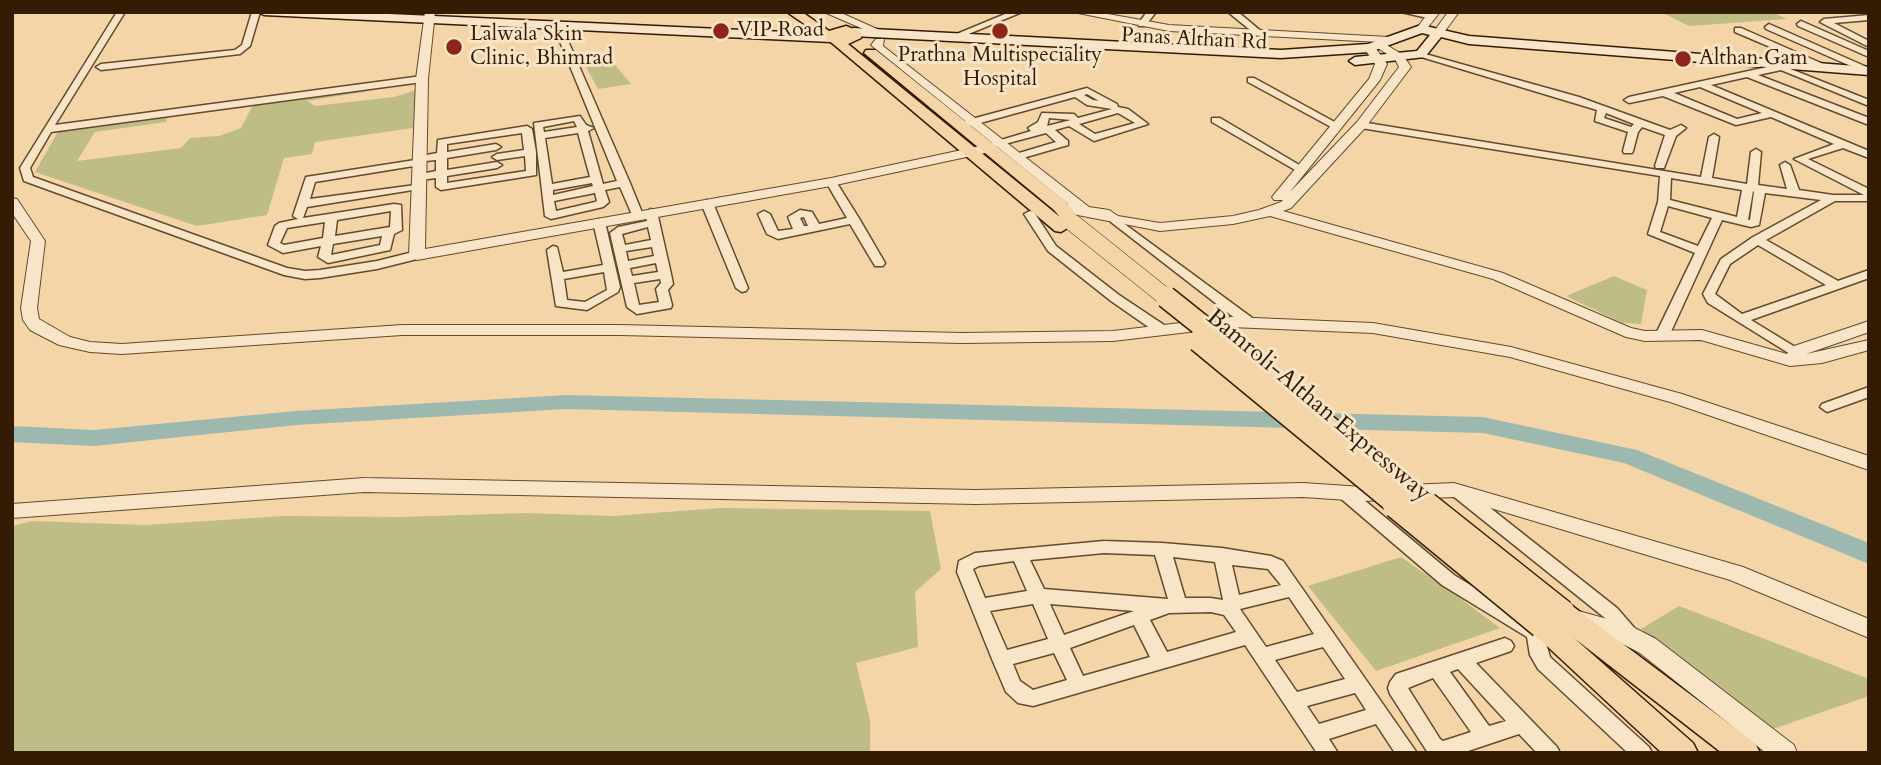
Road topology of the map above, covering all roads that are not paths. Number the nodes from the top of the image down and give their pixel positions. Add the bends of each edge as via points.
1 (121, 12) edge
2 (257, 12) edge
3 (264, 12) edge
4 (415, 12) edge
5 (814, 12) edge
6 (829, 12) edge
7 (1018, 12) edge
8 (1078, 12) edge
9 (1152, 12) edge
10 (1405, 12) edge
11 (1454, 12) edge
12 (1826, 12) edge
13 (1857, 12) edge
14 (1235, 13) edge
15 (1433, 14) edge
16 (430, 15) edge
17 (794, 15) edge
18 (1868, 17) edge
19 (1840, 19) junction
20 (1142, 24) junction
21 (1801, 24) dead end
22 (558, 27) junction
23 (1769, 27) dead end
24 (1738, 30) dead end
25 (1417, 31) junction
26 (1258, 32) junction
27 (843, 36) junction
28 (1436, 36) junction
29 (880, 37) junction
30 (951, 38) junction
31 (1395, 40) junction
32 (1869, 46) edge
33 (1854, 48) junction
34 (1376, 51) junction
35 (1421, 54) junction
36 (1869, 54) edge
37 (1399, 57) junction
38 (101, 66) dead end
39 (1825, 67) junction
40 (1782, 68) junction
41 (1869, 71) edge
42 (1749, 75) junction
43 (1869, 77) edge
44 (422, 79) junction
45 (1251, 80) dead end
46 (1703, 85) junction
47 (1665, 93) junction
48 (1076, 94) junction
49 (1055, 100) junction
50 (1629, 100) dead end
51 (1090, 103) junction
52 (1869, 103) edge
53 (1032, 106) junction
54 (1772, 114) junction
55 (1045, 115) junction
56 (1074, 120) junction
57 (1216, 120) dead end
58 (1869, 122) edge
59 (966, 124) junction
60 (1361, 125) junction
61 (600, 126) junction
62 (1336, 126) junction
63 (1636, 127) junction
64 (1033, 128) dead end
65 (1681, 128) dead end
66 (47, 129) junction
67 (1047, 129) junction
68 (495, 134) junction
69 (584, 134) junction
70 (1671, 134) junction
71 (1714, 137) dead end
72 (989, 144) junction
73 (1844, 144) junction
74 (537, 145) junction
75 (466, 151) junction
76 (1628, 151) dead end
77 (1756, 152) dead end
78 (441, 155) junction
79 (1023, 155) dead end
80 (1869, 155) edge
81 (497, 156) junction
82 (420, 160) junction
83 (1786, 165) dead end
84 (1301, 169) junction
85 (466, 170) junction
86 (441, 174) junction
87 (1664, 174) junction
88 (499, 179) junction
89 (1706, 180) junction
90 (419, 182) junction
91 (831, 182) junction
92 (625, 183) junction
93 (598, 184) junction
94 (1049, 189) junction
95 (1753, 192) junction
96 (547, 193) junction
97 (1794, 193) junction
98 (1869, 195) edge
99 (1833, 198) junction
100 (12, 202) edge
101 (1664, 202) junction
102 (707, 203) junction
103 (1270, 212) junction
104 (764, 214) dead end
105 (1064, 216) junction
106 (1718, 216) junction
107 (332, 217) junction
108 (647, 217) junction
109 (845, 218) junction
110 (1115, 220) junction
111 (598, 222) junction
112 (418, 226) junction
113 (392, 231) junction
114 (1756, 240) junction
115 (328, 242) junction
116 (657, 242) junction
117 (620, 249) junction
118 (553, 250) dead end
119 (1702, 251) junction
120 (417, 255) junction
121 (661, 258) junction
122 (879, 263) dead end
123 (608, 264) junction
124 (624, 265) junction
125 (556, 273) junction
126 (665, 274) junction
127 (1869, 274) edge
128 (627, 281) junction
129 (1836, 285) junction
130 (742, 288) dead end
131 (1741, 320) junction
132 (1250, 323) junction
133 (1869, 326) edge
134 (1162, 330) junction
135 (1661, 335) junction
136 (1869, 345) edge
137 (1793, 357) junction
138 (1869, 392) edge
139 (1827, 407) dead end
140 (1869, 463) edge
141 (1458, 491) junction
142 (1345, 493) junction
143 (12, 511) edge
144 (1162, 549) junction
145 (1019, 554) junction
146 (1222, 555) junction
147 (1293, 589) junction
148 (1038, 596) junction
149 (1172, 605) junction
150 (979, 606) junction
151 (1231, 607) junction
152 (1139, 617) junction
153 (1551, 627) junction
154 (1869, 629) edge
155 (1250, 636) junction
156 (1631, 636) junction
157 (1327, 638) junction
158 (1059, 644) junction
159 (1505, 646) dead end
160 (1264, 655) junction
161 (1001, 659) junction
162 (1162, 661) junction
163 (1462, 661) junction
164 (1437, 668) junction
165 (1359, 684) junction
166 (1078, 685) junction
167 (1294, 701) junction
168 (1380, 714) junction
169 (1523, 724) junction
170 (1316, 734) junction
171 (1485, 737) junction
172 (1451, 751) edge
173 (1328, 753) edge
174 (1407, 753) edge
175 (1550, 753) edge
176 (1642, 753) edge
177 (1670, 753) edge
178 (1683, 753) edge
179 (1700, 753) edge
180 (1723, 753) edge
181 (1745, 753) edge
182 (1785, 753) edge

1 - 66 street
2 - 38 street via 246,46 237,52
3 - 16 main road
4 - 16 main road
5 - 27 main road
6 - 29 street
7 - 30 street
8 - 20 street
9 - 20 street
10 - 15 street
11 - 28 street
12 - 19 street
13 - 18 street
14 - 26 street
15 - 25 street
16 - 22 main road
16 - 27 main road
16 - 44 street
17 - 27 main road
18 - 19 street
19 - 32 street via 1824,22
20 - 26 street
21 - 33 street
22 - 27 main road
22 - 61 street
23 - 41 street
24 - 39 street
25 - 28 main road
25 - 31 main road, Panas Althan Rd
26 - 31 street
27 - 29 main road, Panas Althan Rd
27 - 59 main road
27 - 72 main road via 915,112
28 - 35 main road
28 - 40 main road via 1484,48
29 - 30 main road, Panas Althan Rd
29 - 34 main road, Panas Althan Rd via 1320,64
29 - 59 street via 879,48
30 - 34 main road, Panas Althan Rd via 1249,53
31 - 34 main road, Panas Althan Rd
32 - 33 street
33 - 36 street
34 - 37 street
34 - 62 street via 1381,64 1374,79
35 - 37 main road
35 - 63 street via 1602,109 1599,119
37 - 60 street via 1405,67
39 - 40 main road
39 - 41 main road
40 - 42 street
40 - 43 main road
40 - 52 street
42 - 46 street
42 - 58 street
44 - 66 street
44 - 82 street
45 - 62 street
46 - 47 street
46 - 54 street
47 - 50 street
47 - 54 street via 1736,122
48 - 49 street
48 - 51 street
48 - 51 street via 1092,91 1114,106
49 - 53 street
49 - 56 street
51 - 56 street via 1090,113
53 - 55 street
53 - 59 street
54 - 73 street
55 - 56 street
55 - 64 street via 1043,124
56 - 56 street via 1120,110 1143,124 1094,138
56 - 67 street
57 - 84 street
59 - 72 main road
60 - 87 street
60 - 103 street via 1286,205
61 - 69 street
61 - 92 street
62 - 84 street
63 - 70 street
63 - 76 street
65 - 70 street
66 - 120 street via 26,168 28,179 284,271 320,274
67 - 72 street
67 - 79 street via 1064,143
68 - 74 street via 528,130
68 - 78 street via 443,142
68 - 81 street
69 - 74 street
69 - 74 street via 576,118 542,123
69 - 93 street
70 - 87 street
71 - 89 street
72 - 91 street
72 - 94 main road
72 - 105 main road
73 - 80 street
73 - 98 street via 1799,159
74 - 81 street
74 - 88 street via 533,172
74 - 96 street
75 - 78 street
75 - 81 street
75 - 85 street
77 - 95 street
78 - 82 street
78 - 86 street
81 - 85 street
81 - 88 street
82 - 90 street
82 - 90 street via 312,178 307,181 300,210
83 - 97 street
84 - 105 street via 1271,203 1238,212 1179,217
85 - 86 street
86 - 88 street via 443,188
86 - 90 street
87 - 89 street
87 - 95 street
87 - 101 street
89 - 95 street
90 - 112 street
91 - 102 street
91 - 109 street
92 - 93 street
92 - 108 street
93 - 96 street
93 - 96 street via 602,204 556,216 550,214
94 - 105 main road
94 - 105 street
95 - 97 street
95 - 106 street via 1755,223
97 - 99 street
98 - 99 street
99 - 114 street
100 - 134 street via 38,241 29,308 32,320 65,341 90,347 122,349 402,330 962,338 1113,336
101 - 106 street
101 - 119 street via 1654,234
102 - 108 street
102 - 130 street
103 - 110 street via 1180,226
103 - 135 street via 1489,273 1614,328
104 - 109 street via 774,235
105 - 110 street
105 - 134 street via 1052,248
105 - 153 main road, Bamroli-Althan Expressway, bridge
106 - 119 street
107 - 113 street via 397,207
107 - 115 street
107 - 115 street via 280,226 274,245 283,249
108 - 111 street
108 - 116 street
108 - 117 street via 618,231
109 - 122 street
110 - 132 street
111 - 120 street
111 - 123 street
112 - 113 street
112 - 120 street
113 - 115 street via 384,248 328,258 324,257
114 - 129 street
114 - 131 street via 1725,262 1709,294
116 - 117 street
116 - 121 street
117 - 124 street
118 - 125 street
119 - 135 street
121 - 124 street
121 - 126 street
123 - 125 street
123 - 125 street via 614,290 587,306 562,303
124 - 128 street
126 - 128 street
126 - 128 street via 663,306 635,309
127 - 129 street
129 - 131 street
131 - 137 street
132 - 134 street
132 - 140 street via 1388,330 1511,352 1676,398
133 - 137 street
135 - 137 street via 1702,335
136 - 137 street via 1822,358
138 - 139 street
141 - 142 street
141 - 154 street via 1736,573
141 - 156 street via 1611,613
142 - 143 street via 976,497 364,485
142 - 153 street via 1456,586
144 - 145 street via 1104,547
144 - 146 street
144 - 149 street
145 - 148 street
145 - 150 street via 965,566
146 - 147 street via 1277,566
146 - 151 street
147 - 151 street
147 - 157 street
148 - 149 street
148 - 150 street
148 - 158 street
149 - 151 street
149 - 152 street
150 - 161 street
151 - 155 street
152 - 158 street
152 - 162 street
153 - 156 street
153 - 176 street via 1539,655 1544,663
153 - 177 street
153 - 178 main road
153 - 179 main road
153 - 180 main road
153 - 181 main road
155 - 160 street
155 - 162 street
156 - 182 street
157 - 160 street
157 - 165 street
158 - 161 street
158 - 166 street
159 - 163 street
160 - 167 street
161 - 166 street via 1013,686 1025,697
162 - 166 street
163 - 164 street
163 - 169 street
164 - 171 street
164 - 172 street via 1400,681 1397,688 1436,748
165 - 167 street
165 - 168 street
167 - 170 street
168 - 170 street
168 - 174 street
169 - 171 street
169 - 175 street
170 - 173 street
171 - 172 street

